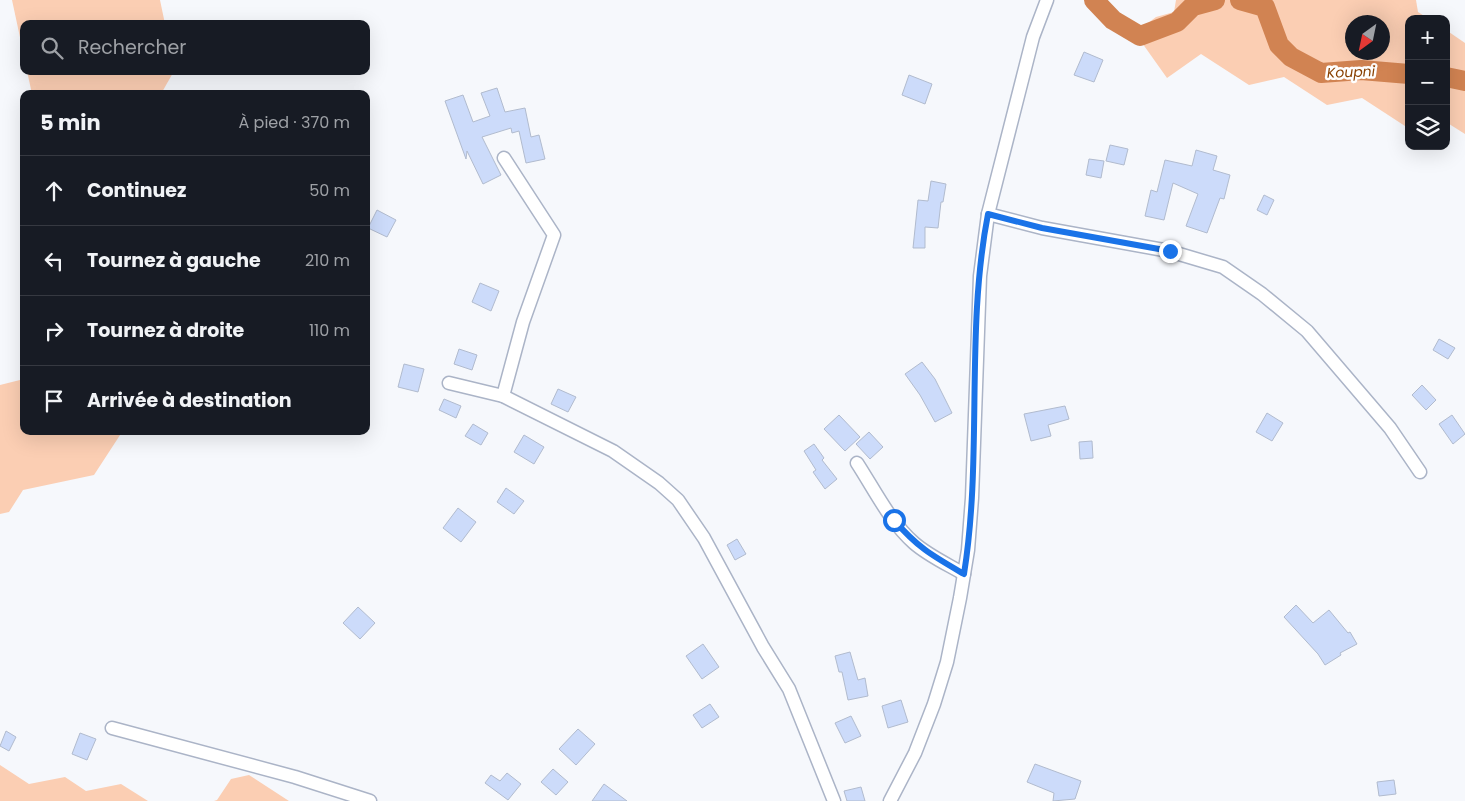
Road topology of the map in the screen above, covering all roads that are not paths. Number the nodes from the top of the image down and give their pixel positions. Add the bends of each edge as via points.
1 (1047, 0) edge
2 (504, 158) dead end
3 (988, 214) junction
4 (448, 383) dead end
5 (503, 396) junction
6 (857, 463) dead end
7 (1420, 472) dead end
8 (964, 574) junction
9 (112, 728) dead end
10 (370, 801) edge
11 (834, 801) edge
12 (890, 801) edge

1 - 3 street via 1033,37
2 - 5 street via 554,235 523,322
3 - 7 street via 1042,228 1170,251 1223,267 1306,331 1390,428
3 - 8 street via 980,276 972,498
4 - 5 street
5 - 11 street via 613,451 678,500 704,538 789,689
6 - 8 street via 894,520 913,542
8 - 12 street via 953,635 936,696 915,753
9 - 10 street via 295,777

